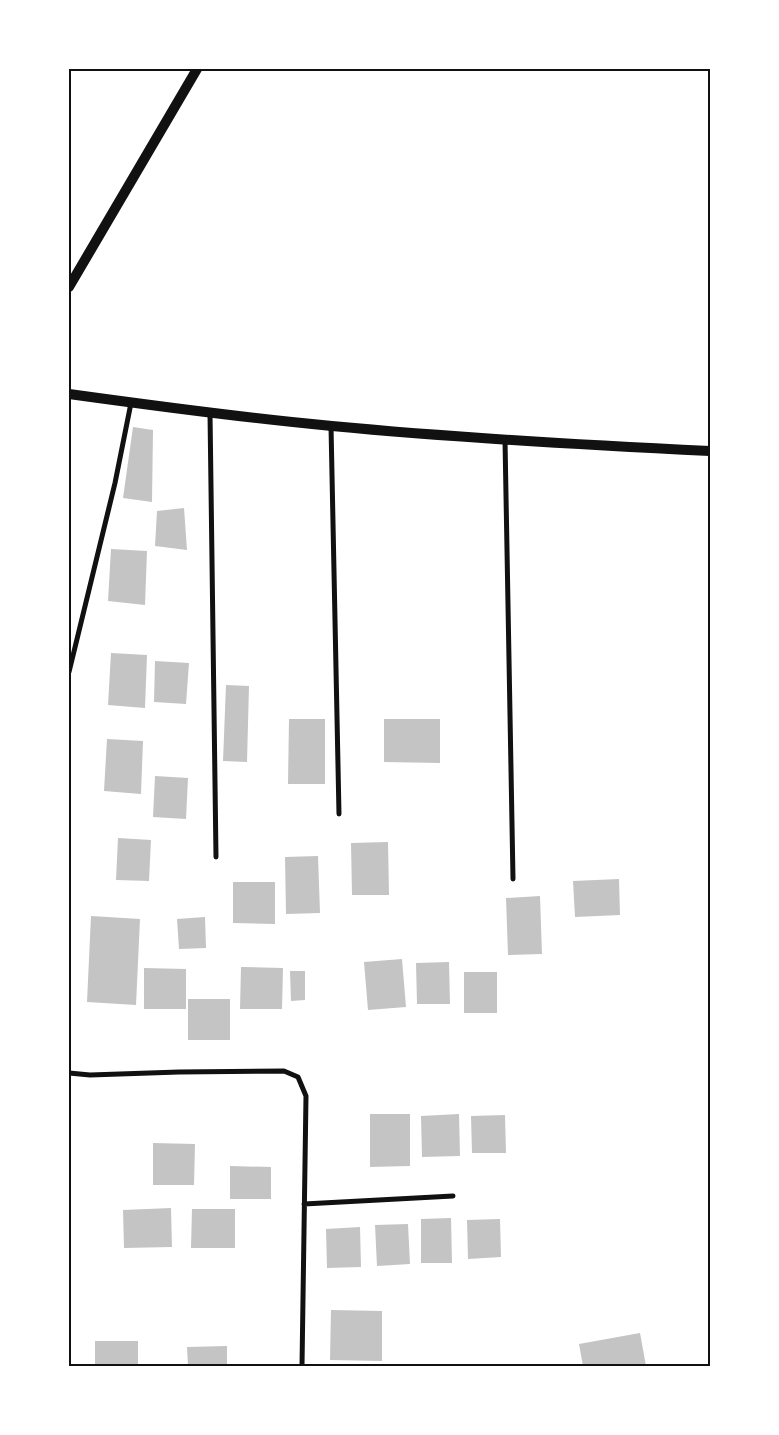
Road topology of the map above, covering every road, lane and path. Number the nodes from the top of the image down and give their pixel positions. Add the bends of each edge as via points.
1 (197, 69) edge
2 (69, 288) edge
3 (69, 394) edge
4 (131, 403) junction
5 (210, 412) junction
6 (332, 426) junction
7 (505, 440) junction
8 (710, 451) edge
9 (69, 672) edge
10 (339, 814) dead end
11 (216, 857) dead end
12 (513, 879) dead end
13 (69, 1073) edge
14 (453, 1196) dead end
15 (304, 1204) junction
16 (302, 1366) edge

1 - 2 main road
3 - 4 main road
4 - 5 main road
4 - 9 street via 115,484
5 - 6 main road
5 - 11 street
6 - 7 main road
6 - 10 street
7 - 8 main road
7 - 12 street
13 - 15 street via 284,1071 298,1077 306,1096
14 - 15 street
15 - 16 street

